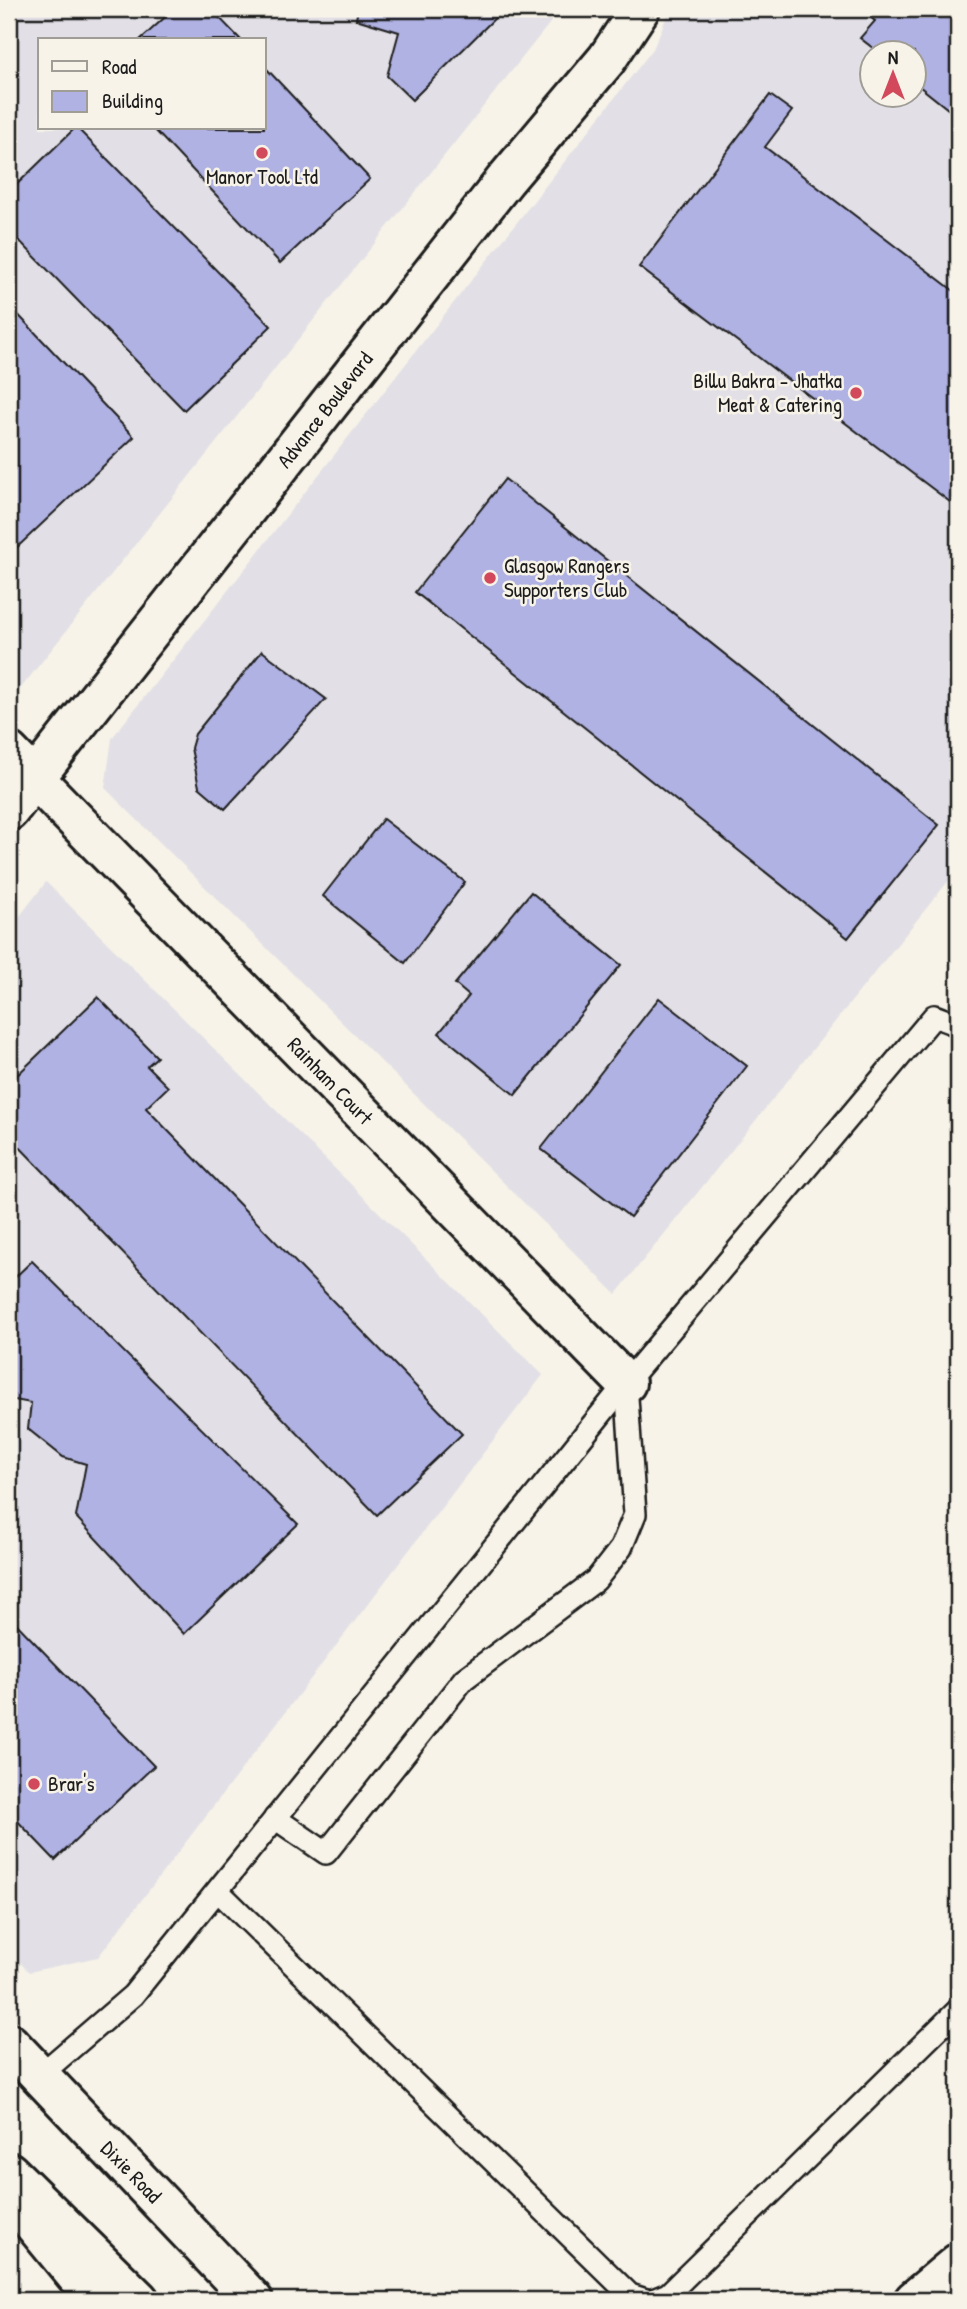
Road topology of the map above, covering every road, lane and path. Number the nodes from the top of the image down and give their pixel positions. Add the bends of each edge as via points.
1 (640, 9) edge
2 (9, 752) edge
3 (35, 779) junction
4 (9, 811) edge
5 (958, 1025) edge
6 (626, 1382) junction
7 (275, 1818) junction
8 (218, 1891) junction
9 (958, 2010) edge
10 (9, 2043) edge
11 (39, 2076) junction
12 (9, 2172) edge
13 (9, 2194) edge
14 (958, 2263) edge
15 (96, 2300) edge
16 (139, 2300) edge
17 (253, 2300) edge
18 (646, 2300) edge
19 (653, 2300) edge
20 (914, 2300) edge

1 - 3 main road, Advance Boulevard via 607,60 506,179
2 - 3 main road, Rainham Court
3 - 4 main road, Advance Boulevard
3 - 6 main road, Rainham Court
5 - 6 lane via 934,1016
6 - 7 lane
6 - 7 lane via 635,1514 621,1548 596,1580 464,1679 326,1853
7 - 8 lane
8 - 11 lane via 133,1995
8 - 18 lane via 630,2295
9 - 19 lane via 668,2294
10 - 11 main road, Dixie Road
11 - 17 main road, Dixie Road
12 - 16 main road
13 - 15 main road
14 - 20 main road

